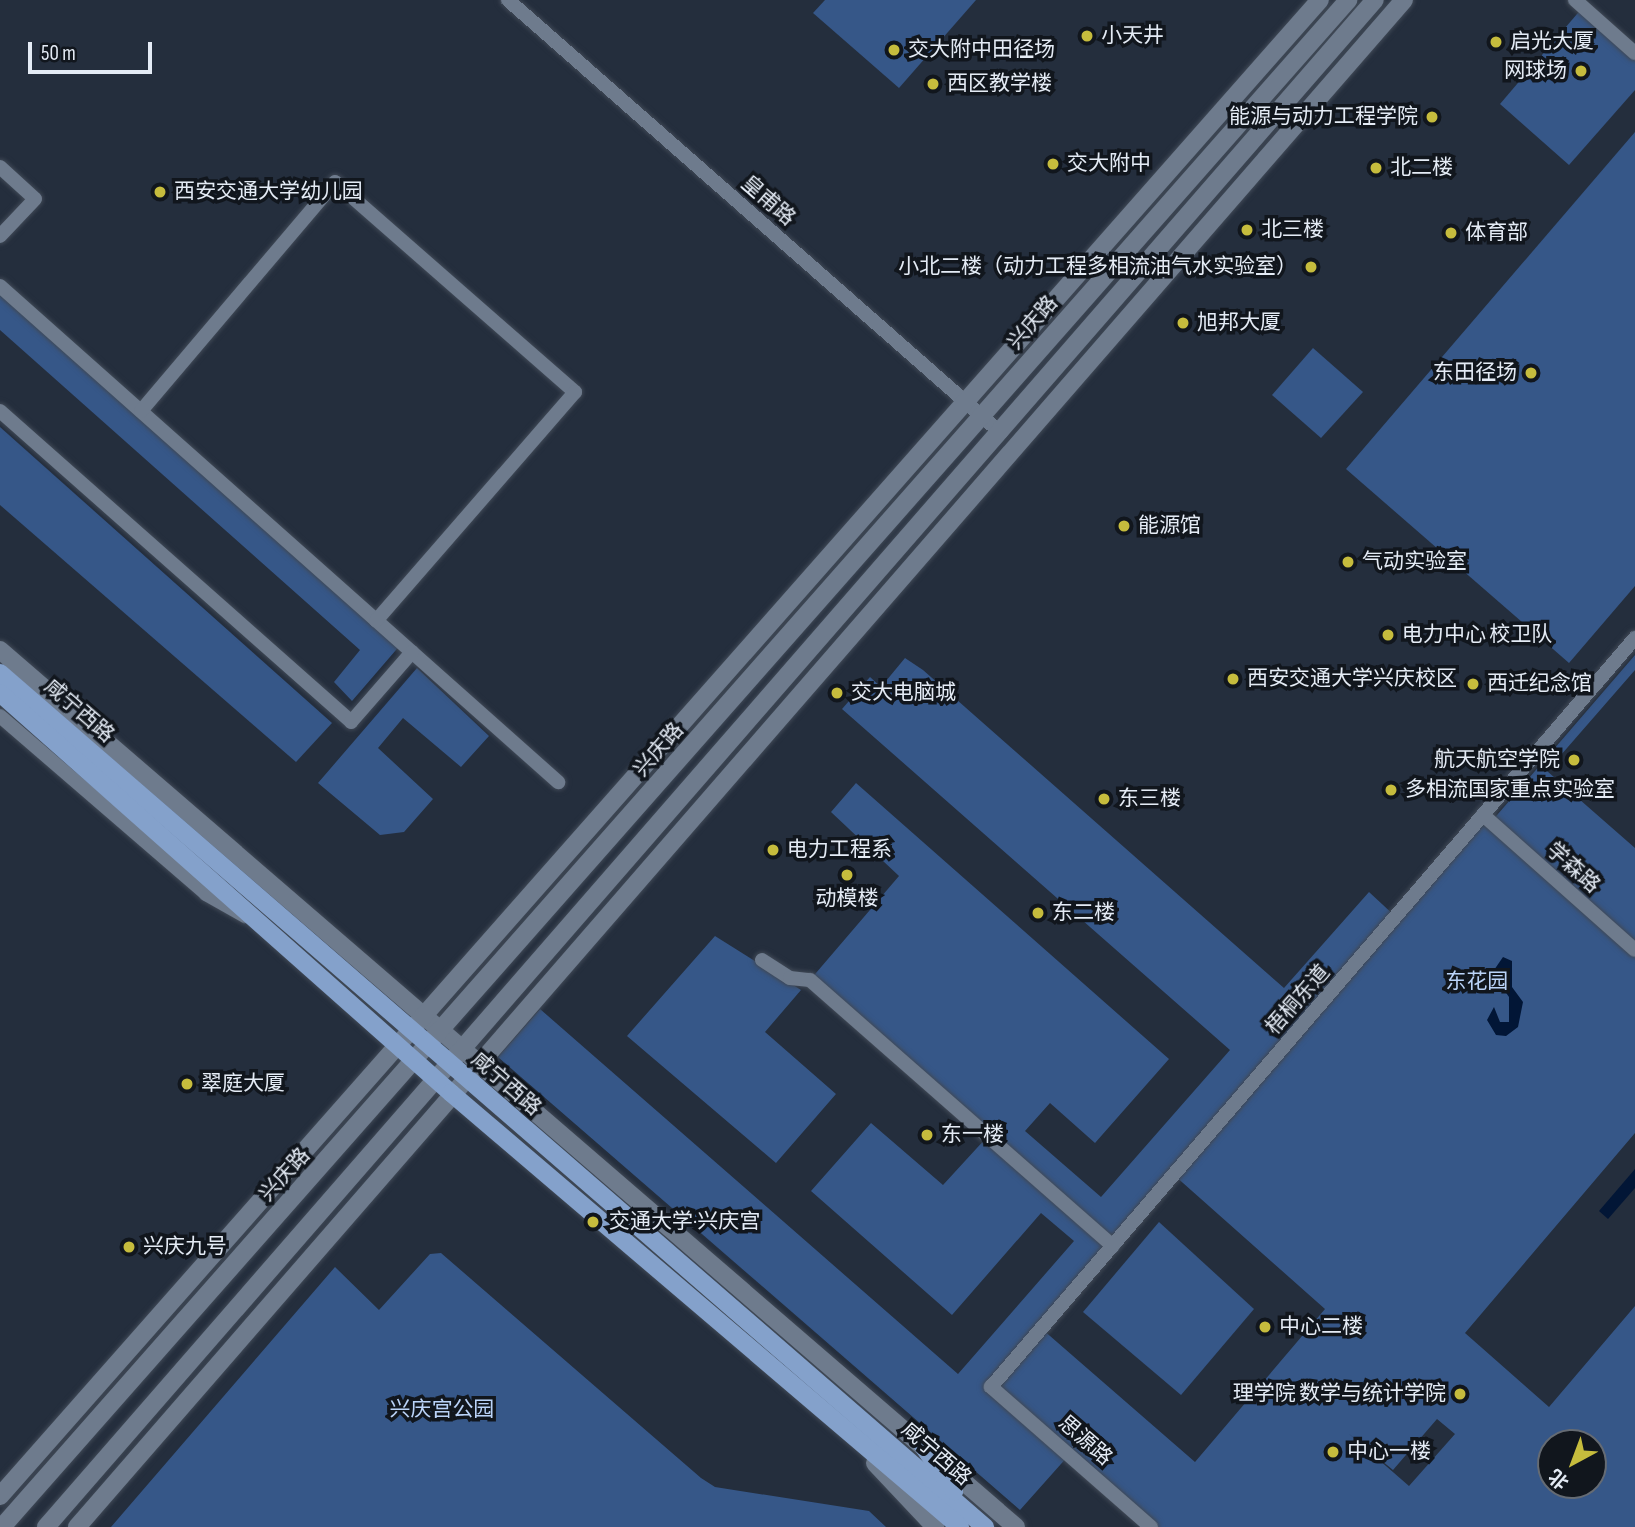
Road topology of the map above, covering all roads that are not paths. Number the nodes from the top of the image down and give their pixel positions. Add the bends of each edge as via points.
1 (508, 0) edge
2 (1320, 0) edge
3 (1349, 0) edge
4 (1376, 0) edge
5 (1404, 0) edge
6 (1575, 0) edge
7 (1635, 53) edge
8 (0, 167) edge
9 (0, 236) edge
10 (0, 285) edge
11 (964, 401) junction
12 (0, 411) edge
13 (141, 411) junction
14 (982, 416) junction
15 (1001, 433) junction
16 (376, 621) junction
17 (1635, 638) edge
18 (0, 650) edge
19 (412, 652) junction
20 (0, 673) edge
21 (0, 693) edge
22 (0, 716) edge
23 (558, 782) dead end
24 (1483, 816) junction
25 (255, 922) junction
26 (1635, 950) edge
27 (762, 960) dead end
28 (415, 1020) junction
29 (442, 1031) junction
30 (395, 1043) junction
31 (429, 1046) junction
32 (462, 1048) junction
33 (478, 1060) junction
34 (416, 1062) junction
35 (448, 1064) junction
36 (463, 1077) junction
37 (436, 1080) junction
38 (451, 1093) junction
39 (1114, 1246) junction
40 (991, 1387) joint
41 (923, 1446) junction
42 (863, 1450) junction
43 (0, 1496) edge
44 (965, 1521) edge
45 (2, 1527) edge
46 (46, 1527) edge
47 (77, 1527) edge
48 (934, 1527) edge
49 (985, 1527) edge
50 (1016, 1527) edge
51 (1152, 1527) edge

1 - 11 street, 皇甫路
2 - 11 street
3 - 14 street, 兴庆路
4 - 15 street
5 - 33 street
6 - 7 street
8 - 9 street via 34,199
10 - 13 street
11 - 14 street, 皇甫路
11 - 28 street
12 - 19 street via 351,722
13 - 16 street
13 - 16 street via 335,182 575,392
14 - 15 street, 皇甫路
14 - 29 street, 兴庆路
15 - 32 street
16 - 19 street
17 - 24 street, 梧桐东道
18 - 28 street
19 - 23 street
20 - 28 main road, 咸宁西路
21 - 25 main road, 咸宁西路
22 - 25 street via 206,894
24 - 26 street, 学森路
24 - 39 street, 梧桐东道
25 - 30 main road, 咸宁西路
27 - 39 street via 790,978 810,980
28 - 29 street
28 - 30 street
28 - 31 main road, 咸宁西路
29 - 31 street, 兴庆路
29 - 32 street
30 - 34 main road, 咸宁西路
30 - 43 street
31 - 34 street, 兴庆路
31 - 35 main road, 咸宁西路
32 - 33 street
32 - 35 street
33 - 36 street
33 - 41 street
34 - 37 main road, 咸宁西路
34 - 45 street, 兴庆路
35 - 36 main road, 咸宁西路
35 - 37 street
36 - 38 street
36 - 44 main road, 咸宁西路
37 - 38 main road, 咸宁西路
37 - 46 street
38 - 42 main road, 咸宁西路
38 - 47 street
39 - 40 street, 梧桐东道
40 - 51 street, 思源路
41 - 44 main road
41 - 50 street
42 - 44 main road, 咸宁西路
42 - 48 street
44 - 49 main road, 咸宁西路

